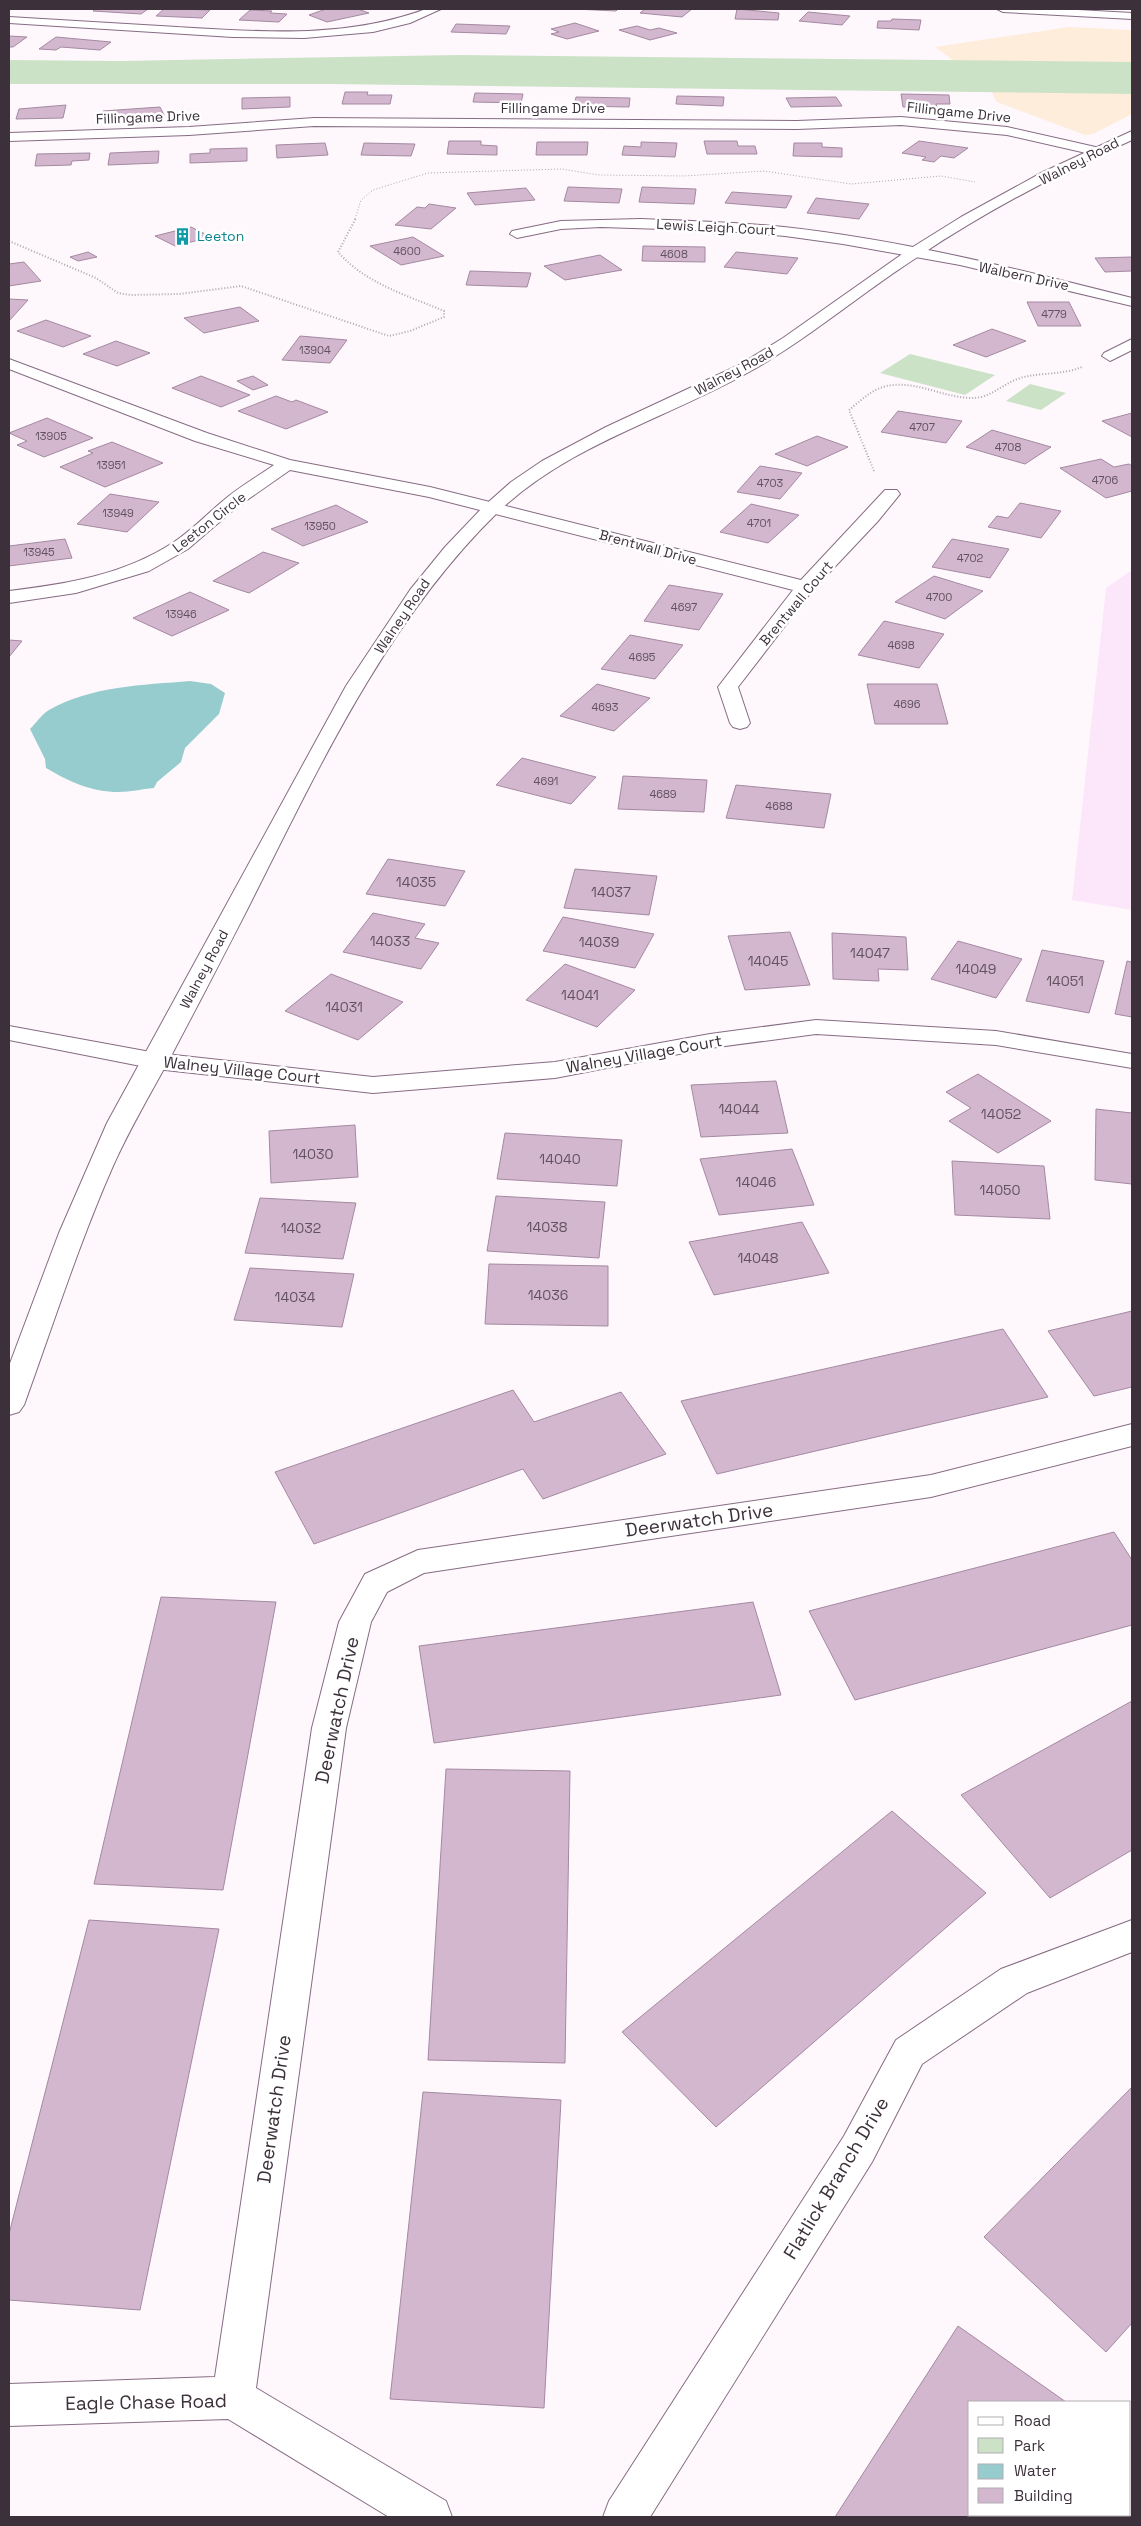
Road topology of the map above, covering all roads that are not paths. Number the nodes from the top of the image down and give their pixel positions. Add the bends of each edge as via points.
1 (435, 9) edge
2 (1003, 9) edge
3 (1132, 16) edge
4 (9, 20) edge
5 (1132, 135) edge
6 (9, 137) edge
7 (1095, 151) junction
8 (517, 234) dead end
9 (915, 252) junction
10 (1132, 302) edge
11 (1132, 344) edge
12 (1110, 356) road end
13 (9, 364) edge
14 (287, 464) junction
15 (890, 494) road end
16 (491, 508) junction
17 (805, 587) junction
18 (9, 597) edge
19 (740, 722) dead end
20 (9, 1033) edge
21 (156, 1061) junction
22 (1132, 1061) edge
23 (9, 1405) edge
24 (1132, 1435) edge
25 (1132, 1936) edge
26 (233, 2398) junction
27 (9, 2405) edge
28 (430, 2517) edge
29 (625, 2517) edge

1 - 4 street via 370,27 292,35
2 - 3 street
5 - 7 street, Walney Road
6 - 7 street, Fillingame Drive via 189,131 314,122 797,125 901,121 991,128
7 - 9 street, Walney Road
8 - 9 street, Lewis Leigh Court via 583,223 710,224 788,230
9 - 10 street, Walbern Drive
9 - 16 street, Walney Road via 758,360 569,454 517,486
11 - 12 street
13 - 14 street via 201,437
14 - 16 street via 430,492
14 - 18 street, Leeton Circle via 232,503 182,545 160,558 104,580
15 - 17 street, Brentwall Court
16 - 17 street, Brentwall Drive
16 - 21 street, Walney Road via 435,568 336,716
17 - 19 street, Brentwall Court via 728,687
20 - 21 street, Walney Village Court
21 - 22 street, Walney Village Court via 373,1085 555,1070 710,1042 816,1028 996,1038
21 - 23 street, Walney Road via 117,1129 89,1192
24 - 26 street, Deerwatch Drive via 930,1486 418,1562 376,1583 355,1622 329,1728
25 - 29 street, Flatlick Branch Drive via 1014,1981 909,2052 858,2149
26 - 27 street, Eagle Chase Road
26 - 28 street, Eagle Chase Road

